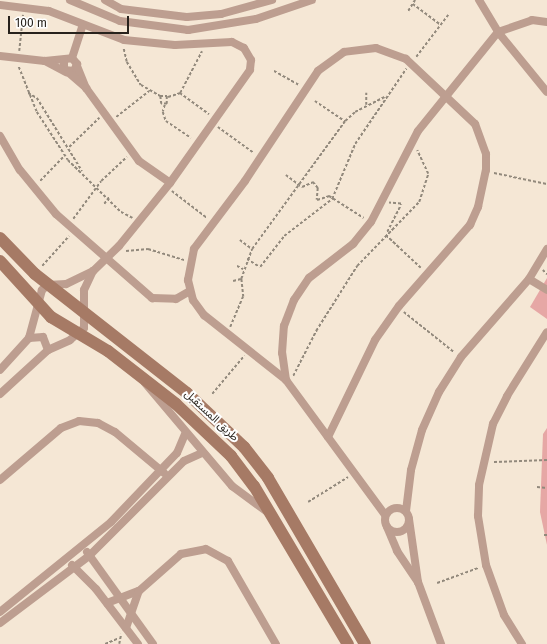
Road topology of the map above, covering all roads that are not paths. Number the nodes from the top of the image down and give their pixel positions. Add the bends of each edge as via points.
1 (70, 0) edge
2 (105, 0) edge
3 (272, 0) edge
4 (312, 0) edge
5 (480, 0) edge
6 (0, 5) edge
7 (547, 22) edge
8 (83, 25) junction
9 (498, 32) junction
10 (0, 56) edge
11 (68, 59) junction
12 (45, 61) junction
13 (77, 66) junction
14 (68, 72) junction
15 (86, 88) junction
16 (547, 92) edge
17 (446, 95) junction
18 (0, 136) edge
19 (168, 185) junction
20 (0, 238) edge
21 (547, 249) edge
22 (106, 259) junction
23 (3, 264) edge
24 (31, 271) junction
25 (93, 271) junction
26 (529, 279) junction
27 (48, 285) junction
28 (547, 290) edge
29 (190, 291) junction
30 (37, 305) junction
31 (83, 310) junction
32 (105, 328) junction
33 (547, 332) edge
34 (78, 335) junction
35 (30, 338) junction
36 (48, 350) junction
37 (108, 351) junction
38 (0, 370) edge
39 (140, 376) junction
40 (287, 382) junction
41 (0, 394) edge
42 (185, 434) junction
43 (328, 437) junction
44 (202, 453) junction
45 (161, 470) junction
46 (169, 478) junction
47 (0, 480) edge
48 (272, 515) junction
49 (385, 515) junction
50 (408, 515) junction
51 (387, 527) junction
52 (84, 547) junction
53 (89, 556) junction
54 (317, 559) junction
55 (66, 561) junction
56 (75, 568) junction
57 (304, 568) junction
58 (328, 577) junction
59 (418, 582) junction
60 (314, 584) junction
61 (139, 591) junction
62 (120, 599) junction
63 (107, 603) junction
64 (129, 611) junction
65 (0, 612) edge
66 (0, 623) edge
67 (126, 628) junction
68 (138, 644) edge
69 (153, 644) edge
70 (276, 644) edge
71 (348, 644) edge
72 (365, 644) edge
73 (441, 644) edge
74 (522, 644) edge

1 - 4 street via 120,21 188,30 256,19
2 - 3 street via 121,9 187,17 221,14
5 - 9 street
6 - 8 street via 49,11
7 - 9 street via 532,20
8 - 11 street
8 - 19 street via 124,40 175,45 238,44 251,60 250,70
9 - 16 street
9 - 17 street
10 - 12 street via 19,56
11 - 12 street
11 - 13 street
11 - 14 street via 62,65
12 - 14 street
13 - 14 street
13 - 15 street
14 - 15 street
15 - 19 street via 132,152 153,174
17 - 29 street via 411,63 392,52 360,48 330,60 306,89 190,261
17 - 40 street via 411,142 371,222 353,244 309,278 294,300 284,333 282,353
17 - 43 street via 475,124 486,154 486,170 478,207 470,225 399,306 375,340
18 - 22 street via 32,188 73,232
19 - 22 street
20 - 24 main road, طريق المستقبل
21 - 26 street
22 - 25 street
22 - 29 street via 152,298 176,299
23 - 24 main road
23 - 30 main road, طريق المستقبل
24 - 27 main road, طريق المستقبل
25 - 27 street via 66,284
25 - 31 street via 84,290
26 - 28 street
26 - 50 street via 462,357 439,392 422,430 411,470
27 - 30 street
27 - 31 main road, طريق المستقبل
29 - 40 street via 201,312
30 - 34 main road, طريق المستقبل
30 - 35 street
31 - 32 main road, طريق المستقبل
31 - 34 street via 84,328
32 - 37 main road via 103,343
32 - 54 main road, طريق المستقبل via 187,393 244,447 268,478
33 - 74 street via 507,396 484,454 478,516 486,565 504,615
34 - 36 street
34 - 37 main road, طريق المستقبل
35 - 36 street via 43,337
35 - 38 street
36 - 41 street
37 - 39 main road, طريق المستقبل
39 - 42 street
39 - 48 main road, طريق المستقبل via 220,446 254,486
40 - 43 street
42 - 44 street
42 - 45 street via 177,453
43 - 49 street
44 - 46 street via 184,461
44 - 48 street via 245,499
45 - 46 street
45 - 47 street via 115,432 98,423 79,422 61,428
45 - 52 street
46 - 53 street
48 - 57 main road, طريق المستقبل
49 - 50 street via 394,507
49 - 51 street
50 - 51 street via 401,531
50 - 59 street
51 - 59 street via 397,551
52 - 53 street
52 - 55 street
53 - 56 street
53 - 62 street
54 - 57 main road via 314,565
54 - 58 main road, طريق المستقبل
55 - 56 street
55 - 65 street
56 - 63 street
56 - 66 street
57 - 60 main road, طريق المستقبل
58 - 60 main road via 321,577
58 - 72 main road, طريق المستقبل
59 - 73 street
60 - 71 main road, طريق المستقبل
61 - 62 street
61 - 64 street
61 - 70 street via 181,554 198,548 218,553 228,562
62 - 63 street
62 - 64 street
63 - 67 street
64 - 67 street
64 - 69 street
67 - 68 street

